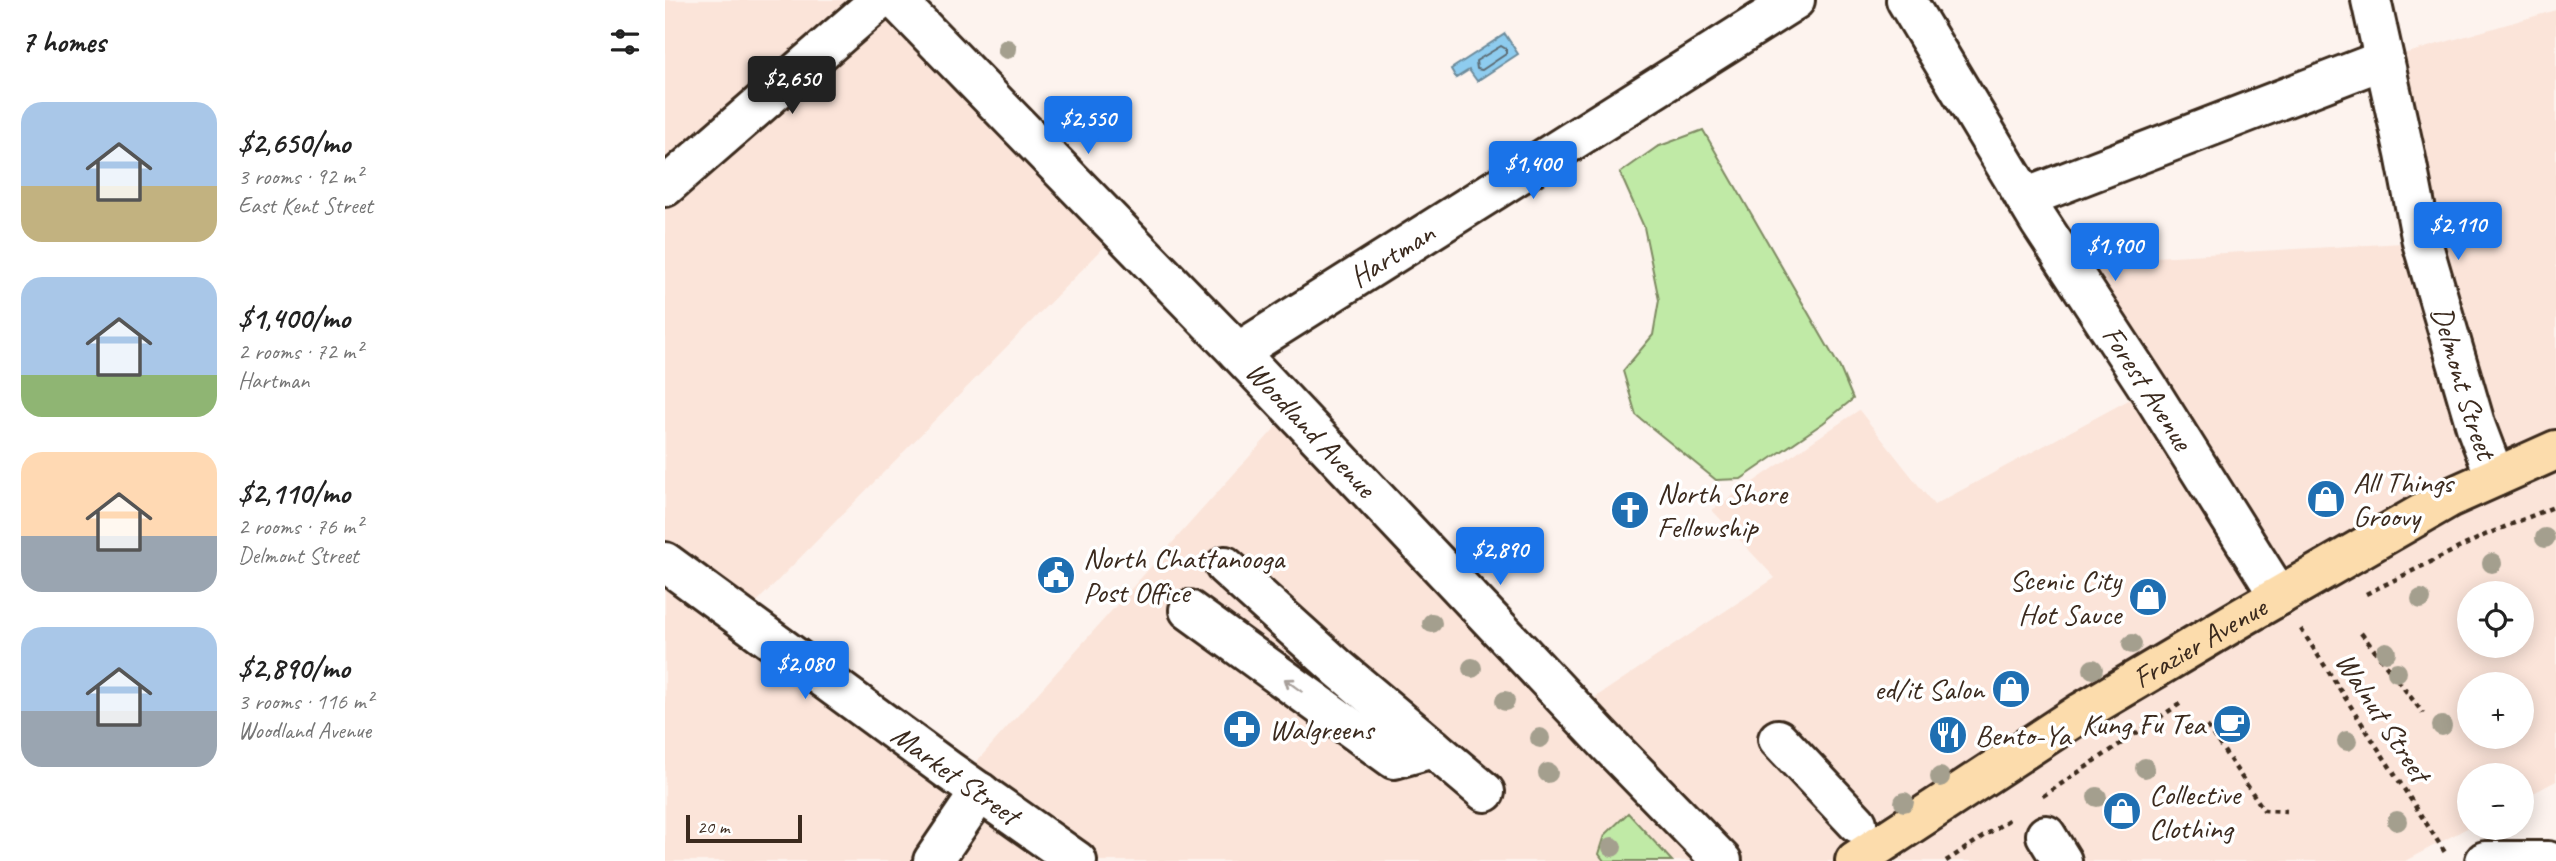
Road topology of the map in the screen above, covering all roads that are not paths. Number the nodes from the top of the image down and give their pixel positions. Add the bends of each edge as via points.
1 (880, 0) edge
2 (896, 0) edge
3 (1795, 0) edge
4 (1906, 0) edge
5 (2371, 0) edge
6 (2383, 60) junction
7 (665, 187) edge
8 (2025, 198) junction
9 (1238, 352) junction
10 (2556, 450) edge
11 (2495, 477) junction
12 (665, 562) edge
13 (1225, 566) dead end
14 (2279, 596) junction
15 (1189, 610) dead end
16 (1778, 739) dead end
17 (1433, 748) junction
18 (980, 792) junction
19 (1485, 792) dead end
20 (1857, 822) dead end
21 (933, 861) edge
22 (1077, 861) edge
23 (1722, 861) edge
24 (1856, 861) edge
25 (2486, 861) edge
26 (2548, 861) edge

1 - 7 street
2 - 9 street, Woodland Avenue
3 - 9 street, Hartman
4 - 8 street, Forest Avenue
5 - 6 street, Delmont Street
6 - 8 street
6 - 11 street, Delmont Street via 2421,242
8 - 14 street, Forest Avenue
9 - 23 street, Woodland Avenue
10 - 11 main road, Frazier Avenue
11 - 14 main road, Frazier Avenue via 2449,498
12 - 18 street, Market Street
13 - 17 street
14 - 24 main road, Frazier Avenue via 2082,712
17 -> 15 street via 1394,759
16 - 20 street
17 - 19 street
18 - 21 street
18 - 22 street, Market Street
25 - 26 street

